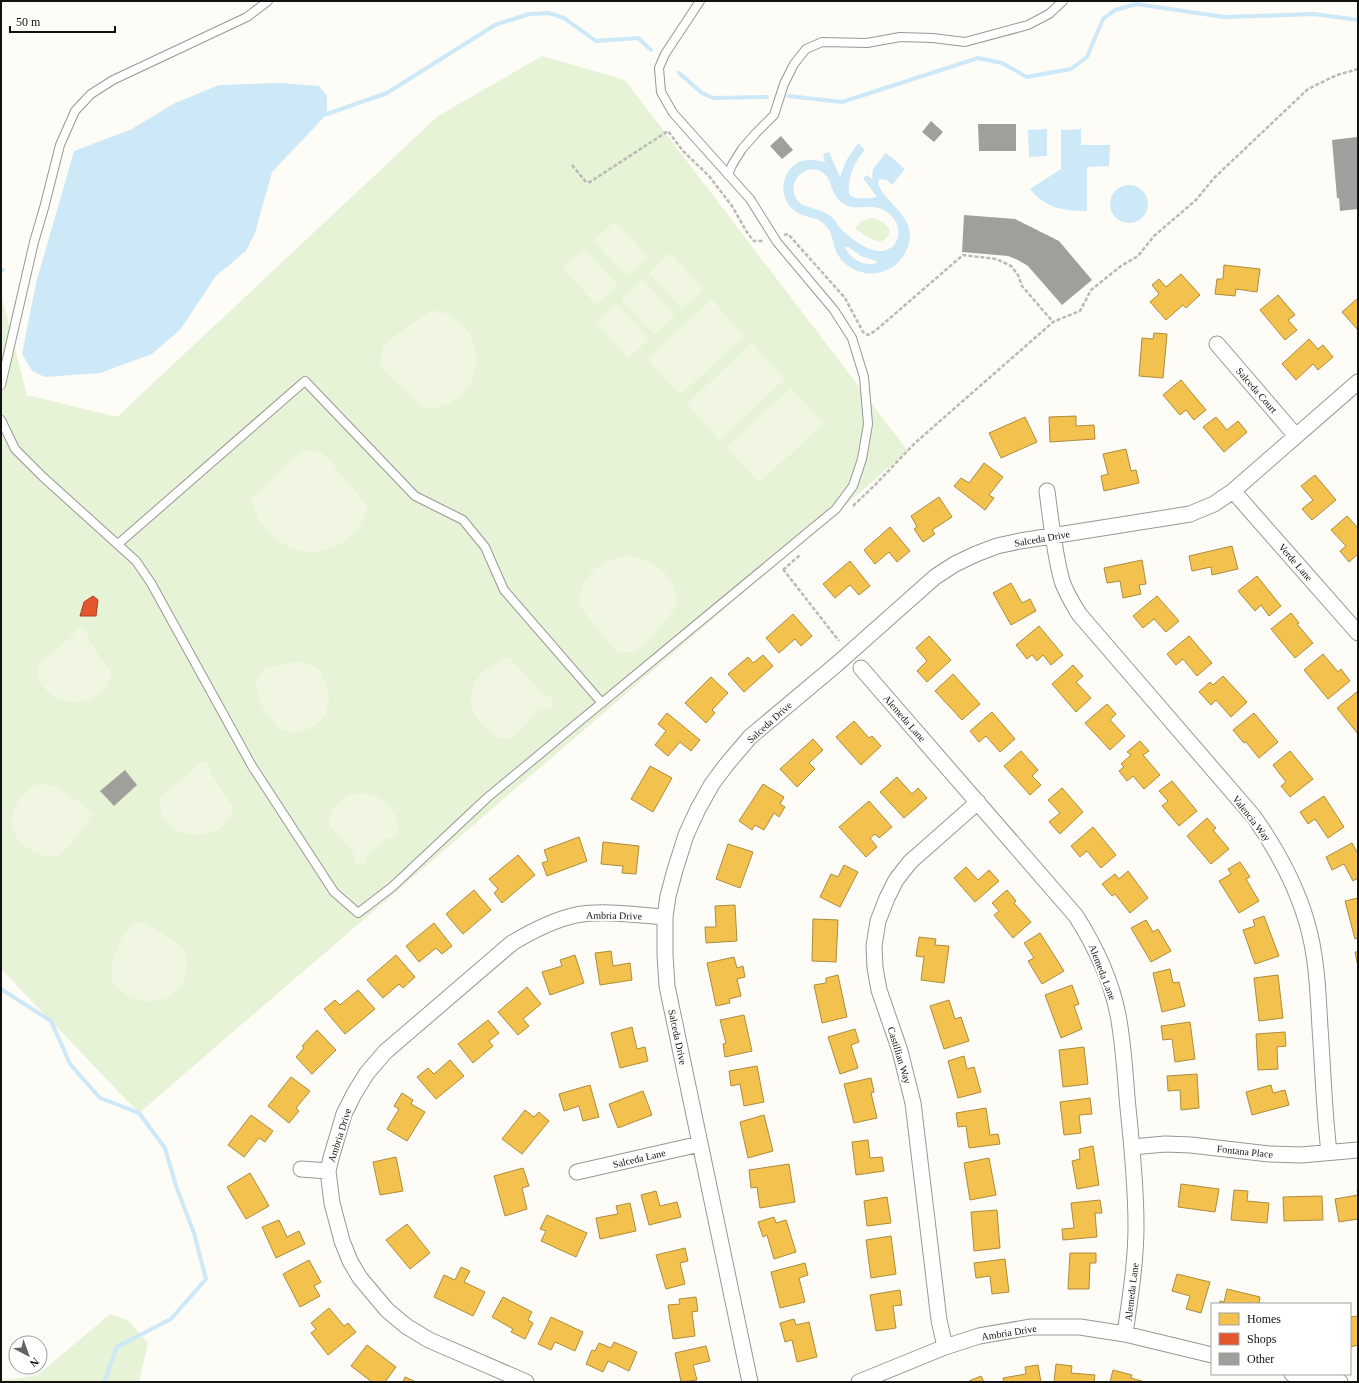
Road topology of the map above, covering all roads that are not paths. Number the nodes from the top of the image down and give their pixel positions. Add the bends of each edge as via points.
1 (268, 1) edge
2 (700, 1) edge
3 (1063, 1) edge
4 (728, 175) junction
5 (1217, 344) dead end
6 (1358, 382) edge
7 (1, 385) edge
8 (1, 420) edge
9 (1296, 436) junction
10 (1047, 491) dead end
11 (1234, 491) junction
12 (1053, 536) junction
13 (118, 544) junction
14 (1358, 633) edge
15 (861, 668) dead end
16 (602, 703) junction
17 (978, 802) junction
18 (665, 916) junction
19 (700, 1144) junction
20 (1132, 1148) junction
21 (1358, 1150) edge
22 (1329, 1152) junction
23 (301, 1170) dead end
24 (328, 1171) junction
25 (577, 1172) dead end
26 (1125, 1334) junction
27 (945, 1347) junction
28 (1211, 1355) edge
29 (1296, 1375) edge
30 (526, 1382) edge
31 (750, 1382) edge
32 (859, 1382) edge
33 (1340, 1382) edge

1 - 7 lane via 247,16 113,80 91,94 75,111 60,145 34,242
2 - 4 lane via 666,54 660,68 661,92 673,113
3 - 4 lane via 1049,14 1028,25 965,42 900,37 867,43 822,42 806,49 794,64 784,84 774,115 742,149
4 - 16 lane via 750,199 774,238 834,310 852,338 864,377 868,424 862,459 853,486 836,509
5 - 9 street, Salceda Court
6 - 9 street, Salceda Drive
8 - 13 lane via 15,449
9 - 11 street, Salceda Drive
10 - 12 street, Valencia Way
11 - 12 street, Salceda Drive via 1214,504 1190,514
11 - 14 street, Verde Lane
12 - 18 street, Salceda Drive via 997,546 955,564 935,577 750,737 712,784 698,809 686,835 675,870
12 - 22 street, Valencia Way via 1062,581 1080,614 1254,817 1272,842 1289,873 1307,924 1314,958
13 - 16 lane via 305,381 415,496 463,520 485,547 504,590
13 - 16 lane via 136,561 151,583 252,766 334,892 358,913 392,887 488,797
15 - 17 street, Alemeda Lane
17 - 20 street, Alemeda Lane via 1076,916 1101,962 1111,988 1122,1038
17 - 27 street, Castillian Way via 910,862 896,880 878,921 874,946 879,990 900,1051 918,1131 939,1320
18 - 19 street, Salceda Drive via 667,986
18 - 24 street, Ambria Drive via 598,913 576,915 552,922 512,943 385,1052 367,1073 344,1114
19 - 25 street, Salceda Lane
19 - 31 street, Salceda Drive
20 - 22 street, Fontana Place via 1171,1144 1269,1154
20 - 26 street, Alemeda Lane via 1135,1260
21 - 22 street, Fontana Place
23 - 24 street
24 - 30 street, Ambria Drive via 332,1203 350,1261 360,1278 387,1310 429,1340
26 - 27 street, Ambria Drive via 1080,1327 1031,1326 979,1336
26 - 28 street, Ambria Drive
27 - 32 street, Ambria Drive
29 - 33 street

